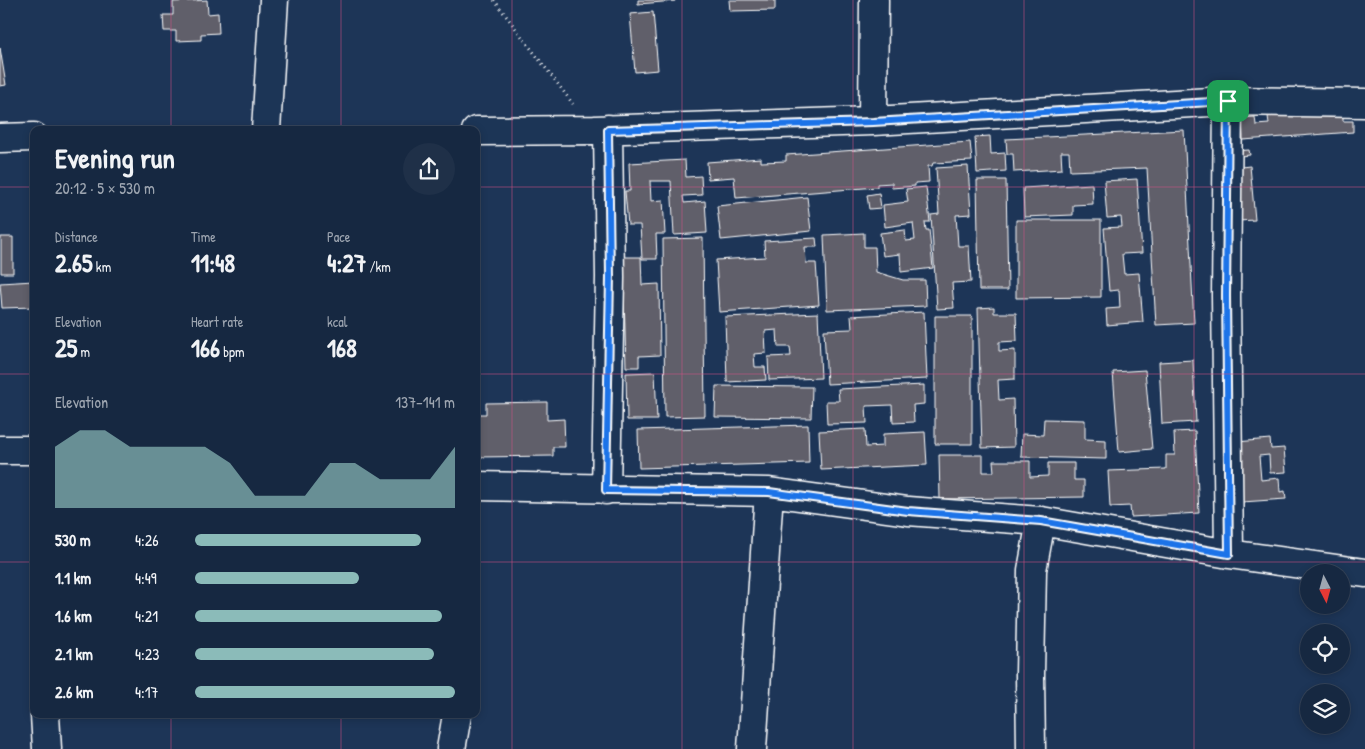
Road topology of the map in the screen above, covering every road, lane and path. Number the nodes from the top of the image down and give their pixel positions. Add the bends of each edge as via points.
1 (274, 0) edge
2 (494, 0) edge
3 (874, 0) edge
4 (1228, 101) junction
5 (1365, 103) edge
6 (873, 122) junction
7 (266, 126) edge
8 (601, 130) junction
9 (480, 131) edge
10 (30, 137) edge
11 (0, 138) edge
12 (0, 450) edge
13 (30, 450) edge
14 (480, 486) edge
15 (606, 490) junction
16 (769, 492) junction
17 (1041, 521) junction
18 (1229, 554) junction
19 (1365, 573) edge
20 (45, 718) edge
21 (456, 718) edge
22 (47, 749) edge
23 (451, 749) edge
24 (752, 749) edge
25 (1031, 749) edge

1 - 7 street
2 - 8 path
3 - 6 street
4 - 5 street
4 - 6 street
4 - 18 street
6 - 8 street
8 - 9 street
8 - 15 street via 610,277
10 - 11 street
12 - 13 street
14 - 15 street
15 - 16 street
16 - 17 street via 908,511
16 - 24 street
17 - 18 street
17 - 25 street via 1032,570
18 - 19 street
20 - 22 street
21 - 23 street

